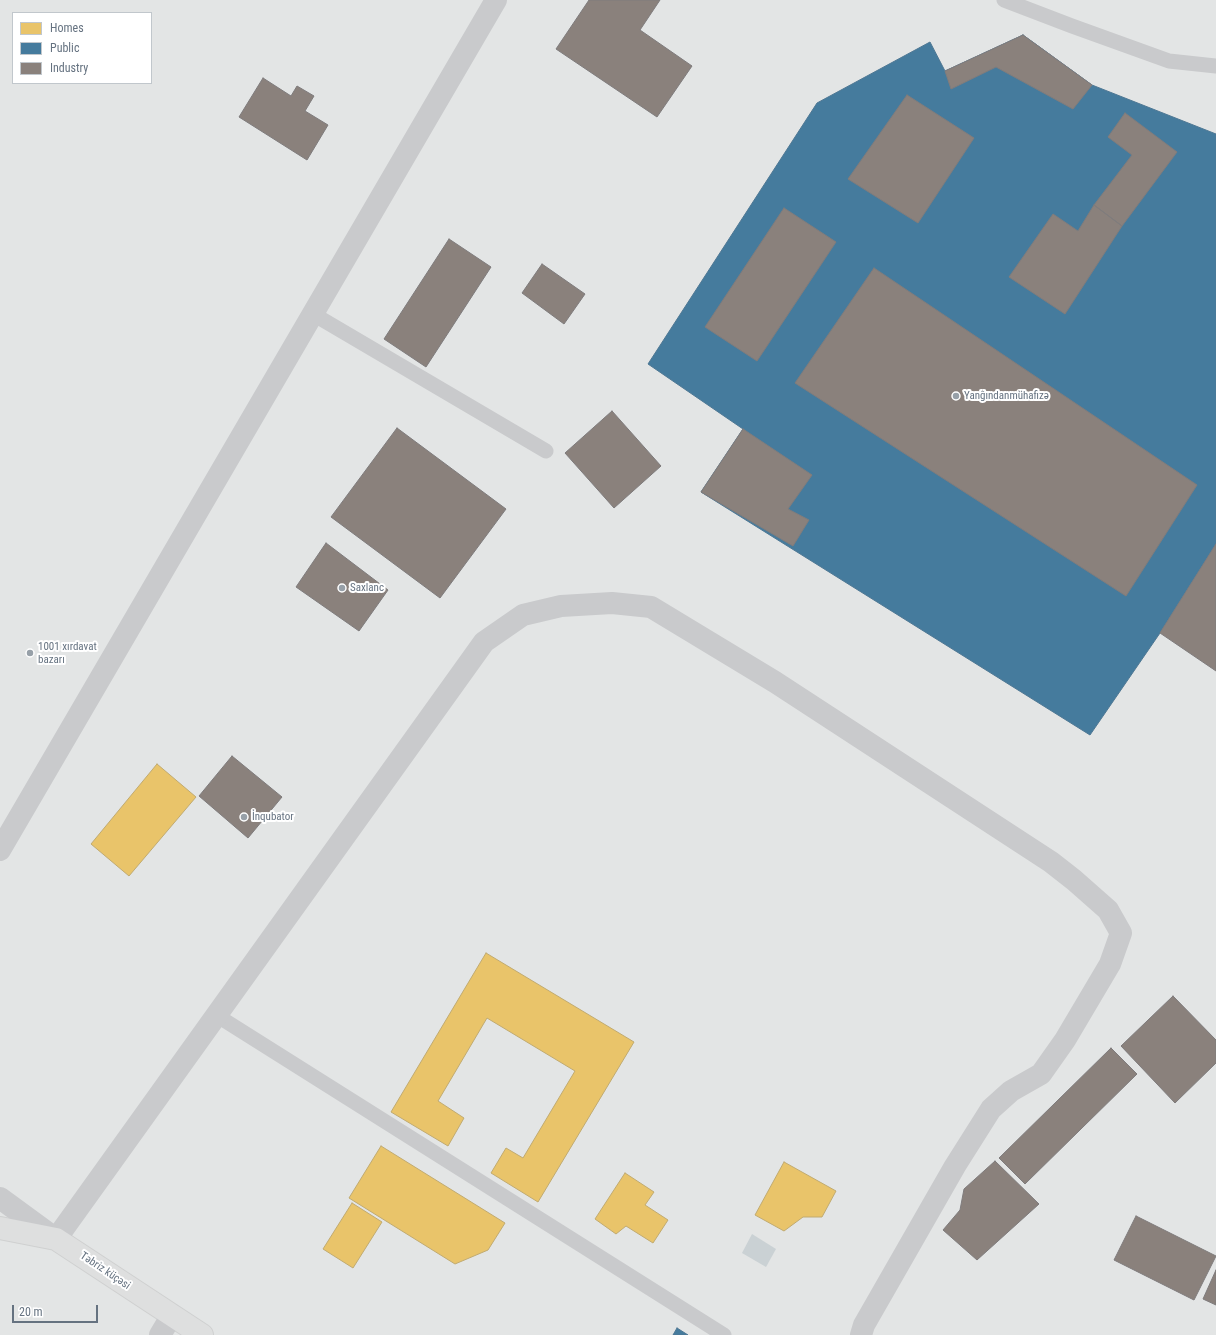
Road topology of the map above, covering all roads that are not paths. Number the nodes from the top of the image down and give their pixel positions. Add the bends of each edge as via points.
1 (496, 0) edge
2 (1004, 0) edge
3 (1216, 66) edge
4 (313, 314) junction
5 (546, 451) dead end
6 (0, 850) edge
7 (216, 1015) junction
8 (0, 1198) edge
9 (0, 1228) edge
10 (56, 1238) junction
11 (172, 1315) junction
12 (160, 1335) edge
13 (202, 1335) edge
14 (724, 1335) edge
15 (861, 1335) edge

1 - 4 street
2 - 3 lane via 1170,61
4 - 5 lane
4 - 6 street
7 - 10 street
7 - 14 lane
7 - 15 street via 484,642 523,615 561,606 612,603 651,607 775,682 1051,862 1108,910 1121,933 1110,964 1065,1040 1041,1074 1011,1091 991,1109 940,1192 864,1325
8 - 10 street
9 - 10 main road, Təbriz küçəsi
10 - 11 main road, Təbriz küçəsi
11 - 12 street
11 - 13 main road, Təbriz küçəsi

